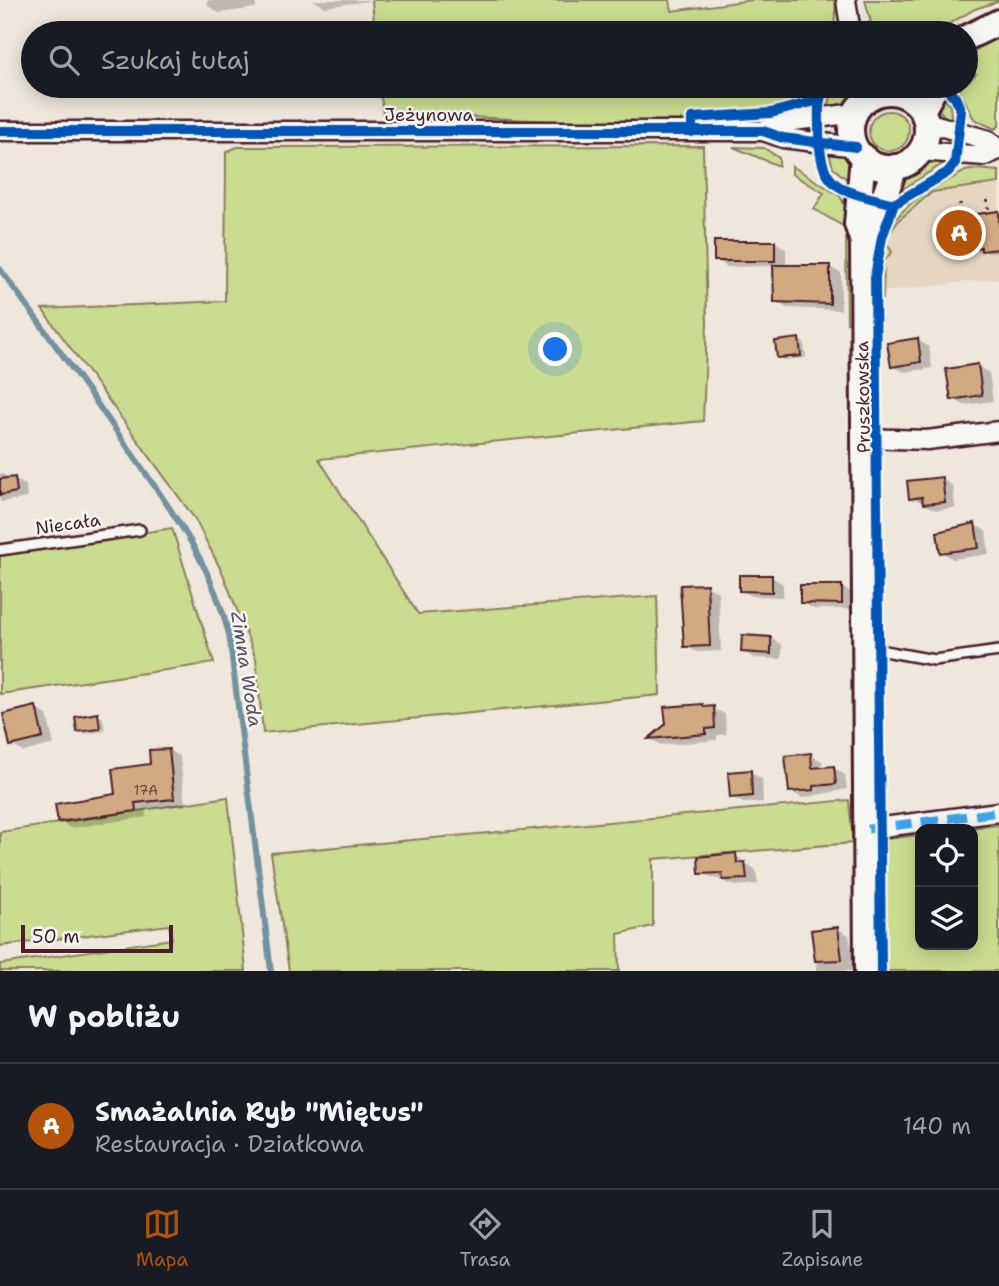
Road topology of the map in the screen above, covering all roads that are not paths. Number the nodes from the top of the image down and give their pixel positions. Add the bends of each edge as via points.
1 (846, 0) edge
2 (849, 21) edge
3 (999, 22) edge
4 (978, 32) edge
5 (875, 98) edge
6 (908, 98) edge
7 (931, 98) edge
8 (855, 113) junction
9 (924, 116) junction
10 (0, 131) edge
11 (763, 131) junction
12 (998, 150) edge
13 (859, 151) junction
14 (920, 151) junction
15 (895, 167) junction
16 (863, 242) junction
17 (999, 431) edge
18 (863, 439) junction
19 (140, 530) dead end
20 (0, 550) edge
21 (866, 648) junction
22 (999, 651) edge
23 (999, 811) edge
24 (868, 830) junction
25 (867, 971) edge

1 - 2 street
3 - 4 street
5 - 8 street
6 - 9 street
7 - 9 street
8 - 11 street, Jeżynowa via 778,123
8 - 13 street via 852,130
9 - 12 street via 988,140
9 - 14 street via 926,137
10 - 11 street, Jeżynowa
11 - 13 street, Jeżynowa
12 - 14 street via 985,156
13 - 15 street via 877,165
13 - 16 street, Pruszkowska via 857,224
14 - 15 street
15 - 16 street, Pruszkowska via 873,228
16 - 18 street, Pruszkowska
17 - 18 street via 927,440
18 - 21 street, Pruszkowska
19 - 20 lane, Niecała
21 - 22 lane via 934,660
21 - 24 street, Pruszkowska
23 - 24 street
24 - 25 street, Pruszkowska

